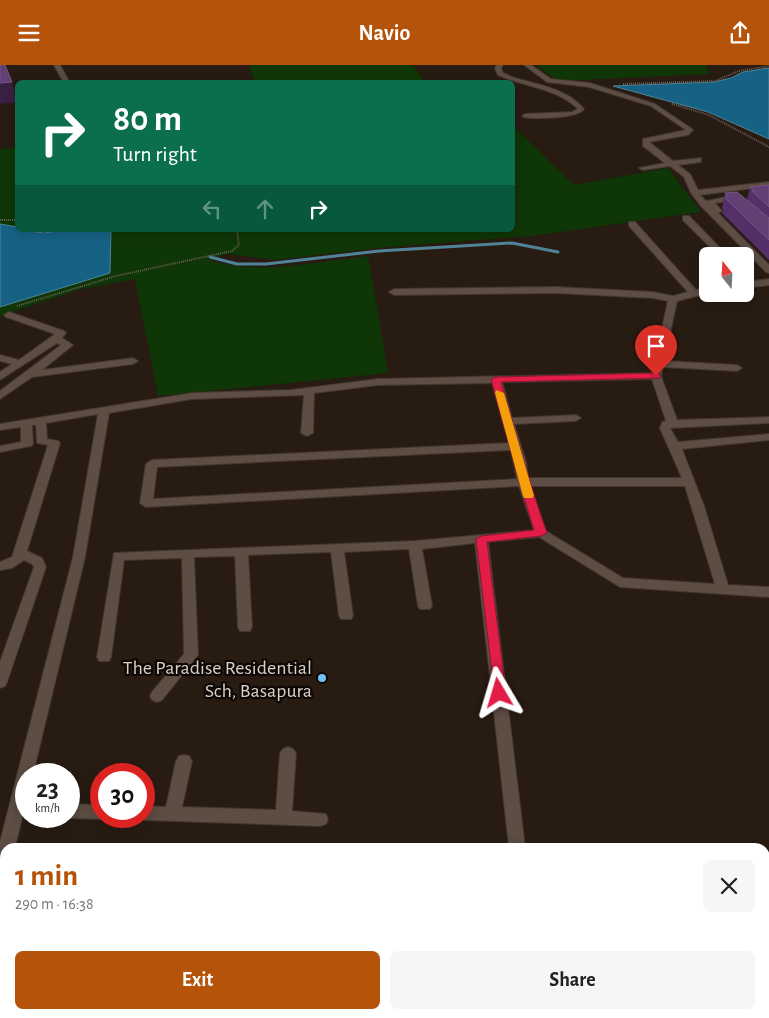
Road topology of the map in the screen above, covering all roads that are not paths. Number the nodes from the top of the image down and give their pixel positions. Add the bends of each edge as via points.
1 (57, 65) edge
2 (500, 65) edge
3 (527, 65) edge
4 (65, 80) edge
5 (525, 116) dead end
6 (698, 160) dead end
7 (672, 163) junction
8 (643, 168) dead end
9 (769, 184) edge
10 (695, 193) junction
11 (742, 206) edge
12 (686, 218) dead end
13 (632, 224) dead end
14 (715, 247) edge
15 (769, 264) edge
16 (769, 270) edge
17 (754, 282) edge
18 (769, 282) edge
19 (699, 291) edge
20 (394, 292) dead end
21 (693, 292) junction
22 (673, 299) junction
23 (12, 311) road end
24 (56, 339) junction
25 (0, 358) edge
26 (133, 361) dead end
27 (19, 363) junction
28 (658, 364) junction
29 (737, 368) dead end
30 (30, 374) junction
31 (656, 376) junction
32 (0, 377) edge
33 (496, 379) junction
34 (309, 390) junction
35 (0, 395) edge
36 (104, 410) junction
37 (576, 418) dead end
38 (41, 420) junction
39 (769, 420) edge
40 (508, 421) junction
41 (26, 423) junction
42 (672, 423) junction
43 (0, 427) edge
44 (307, 433) dead end
45 (769, 437) edge
46 (41, 441) junction
47 (27, 443) junction
48 (515, 446) junction
49 (676, 446) junction
50 (0, 449) edge
51 (523, 482) junction
52 (688, 482) junction
53 (541, 533) junction
54 (481, 539) junction
55 (416, 545) junction
56 (337, 548) junction
57 (241, 551) junction
58 (20, 553) junction
59 (188, 553) junction
60 (0, 565) edge
61 (723, 589) junction
62 (769, 592) edge
63 (424, 606) dead end
64 (346, 616) dead end
65 (245, 627) dead end
66 (104, 657) dead end
67 (0, 682) edge
68 (157, 697) dead end
69 (288, 753) dead end
70 (184, 761) dead end
71 (32, 763) edge
72 (155, 813) edge
73 (172, 814) junction
74 (283, 818) junction
75 (320, 819) dead end
76 (15, 827) edge
77 (9, 843) edge
78 (517, 843) edge

1 - 4 street
2 - 5 street via 500,75 556,93 581,109 564,115
3 - 7 street via 549,81 590,85 653,105 676,119 690,130 686,134 646,140 646,144
6 - 7 street
7 - 8 street
7 - 10 street via 688,176
9 - 10 street
10 - 16 street
11 - 15 street via 731,198 709,202
12 - 14 street
13 - 21 street
17 - 18 street
19 - 21 street
20 - 22 street via 556,290
21 - 22 street
22 - 28 street
23 - 24 street via 61,333
24 - 27 street
24 - 30 street via 68,345
25 - 27 street
26 - 30 street
27 - 32 street
28 - 29 street
28 - 31 street
30 - 35 street
31 - 33 street
31 - 42 street
33 - 34 street via 378,382
33 - 40 street
34 - 36 street via 192,396
34 - 44 street
36 - 38 street
36 - 71 street via 79,557
37 - 40 street
38 - 41 street
38 - 46 street
39 - 42 street
40 - 48 street
41 - 43 street
41 - 47 street
42 - 49 street via 666,424 665,428
45 - 49 street
46 - 47 street
46 - 58 street via 54,442
47 - 50 street
48 - 51 street
48 - 51 street via 152,464 146,503
49 - 52 street
51 - 52 street
51 - 53 street
52 - 61 street
53 - 54 street
53 - 61 street via 620,582
54 - 55 street
54 - 78 street
55 - 56 street
55 - 63 street
56 - 57 street
56 - 64 street
57 - 59 street
57 - 65 street
58 - 60 street via 13,563
58 - 67 street via 37,561 40,567
59 - 66 street via 118,556
59 - 68 street via 190,655
61 - 62 street
69 - 74 street
70 - 73 street
72 - 73 street
73 - 74 street
74 - 75 street
76 - 77 street

